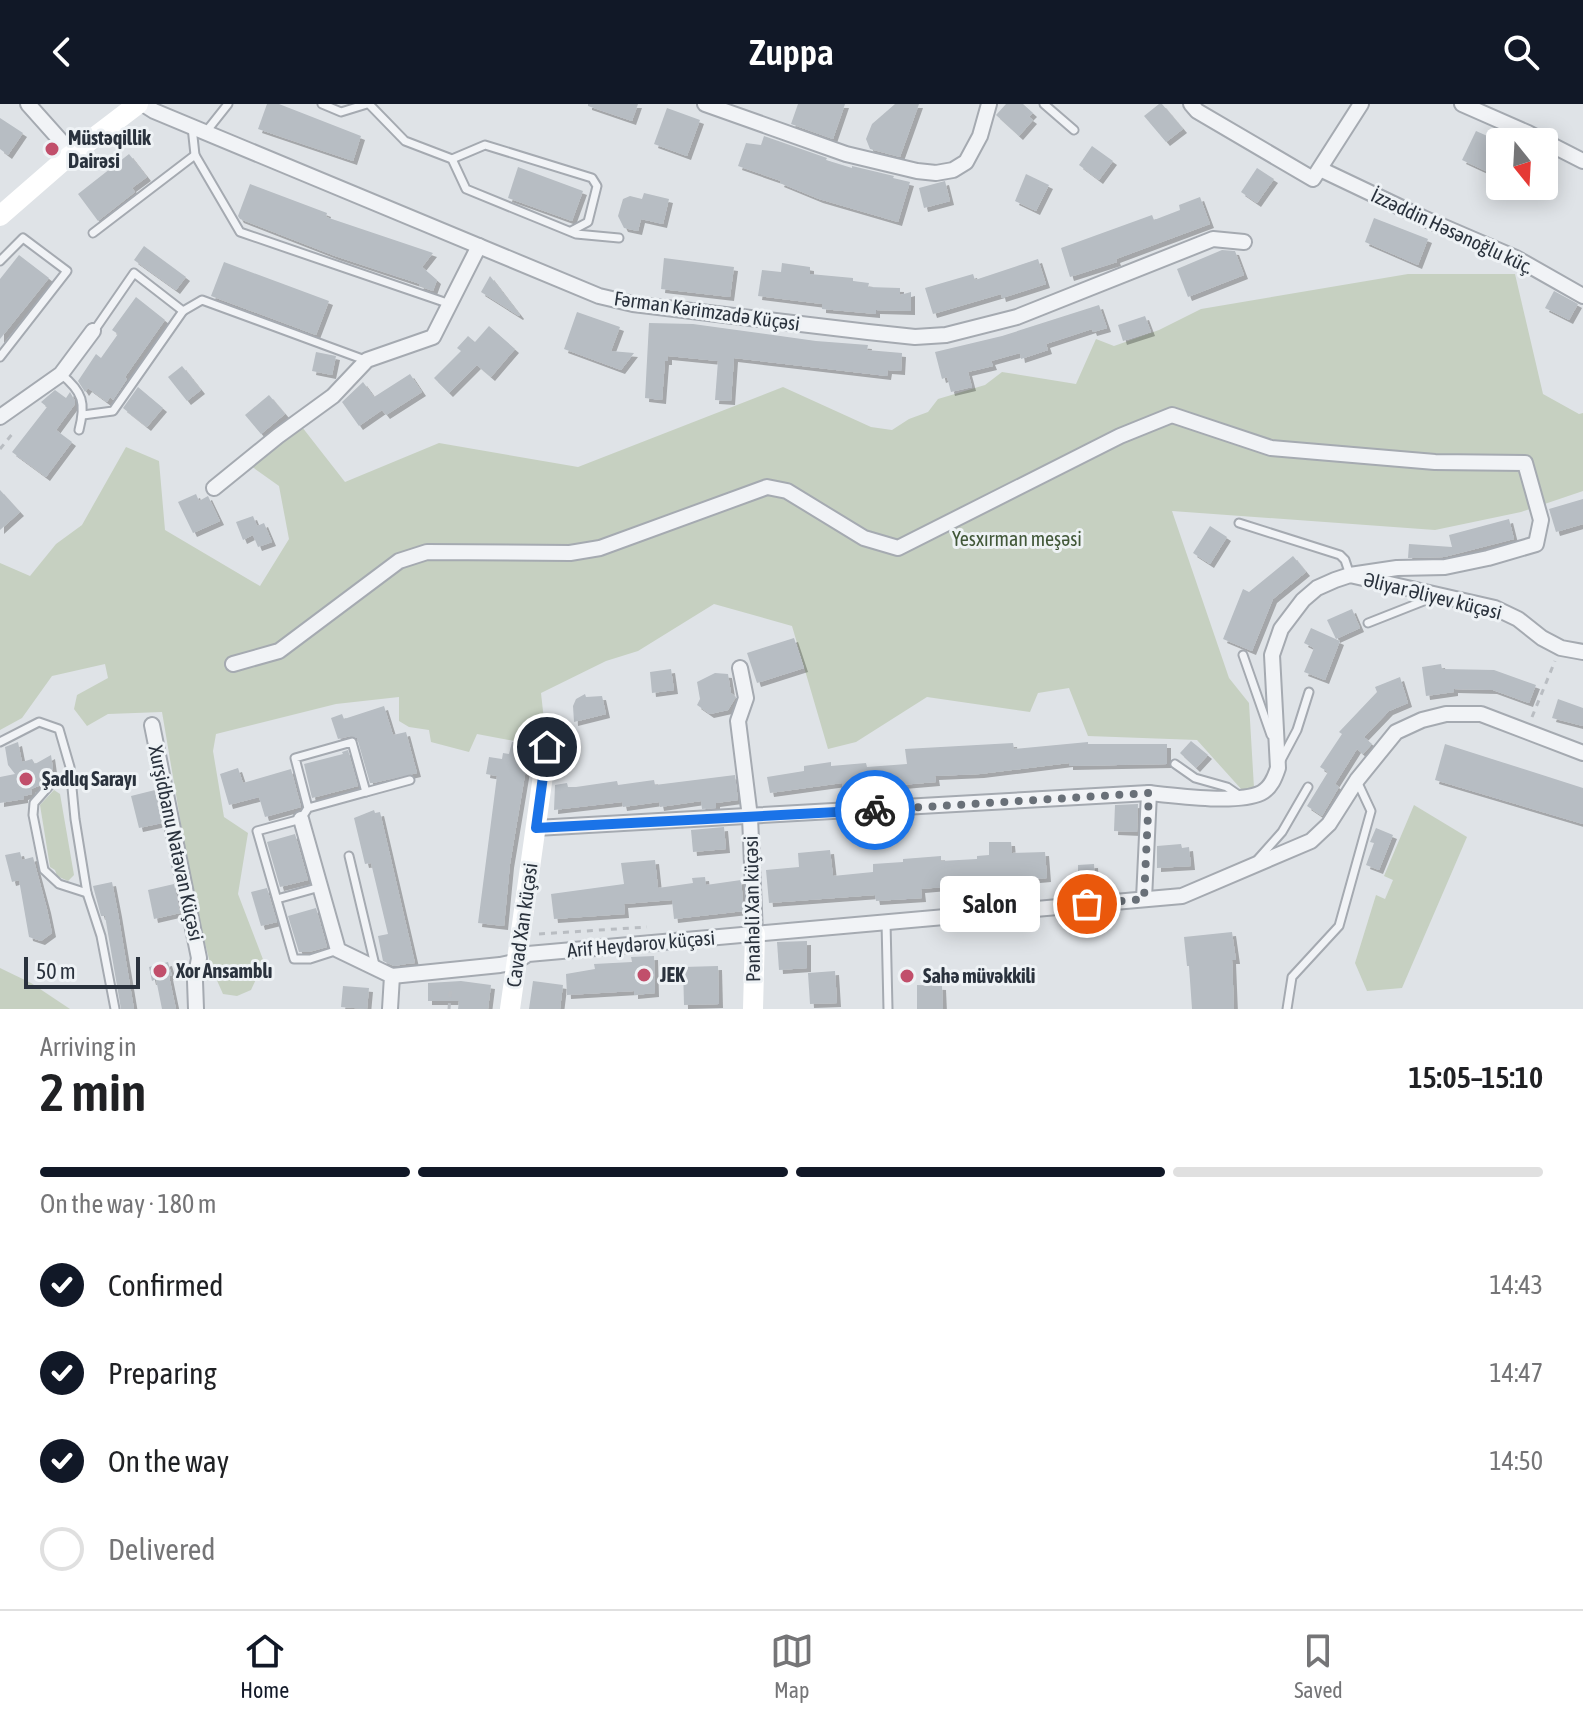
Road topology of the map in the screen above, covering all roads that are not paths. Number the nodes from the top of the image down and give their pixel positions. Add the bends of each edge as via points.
1 (28, 104) edge
2 (140, 104) edge
3 (228, 104) edge
4 (322, 104) edge
5 (368, 104) edge
6 (705, 104) edge
7 (989, 104) edge
8 (1044, 104) edge
9 (1191, 104) edge
10 (1361, 104) edge
11 (1462, 104) edge
12 (199, 130) junction
13 (1074, 130) dead end
14 (195, 155) junction
15 (452, 159) junction
16 (1583, 161) edge
17 (62, 162) junction
18 (1320, 169) junction
19 (0, 216) edge
20 (571, 232) junction
21 (93, 233) dead end
22 (619, 238) dead end
23 (1244, 242) dead end
24 (479, 246) junction
25 (0, 261) edge
26 (1583, 296) edge
27 (450, 304) junction
28 (183, 311) junction
29 (93, 331) joint
30 (0, 357) edge
31 (367, 360) junction
32 (61, 374) junction
33 (83, 415) junction
34 (0, 417) edge
35 (79, 430) dead end
36 (214, 488) dead end
37 (1239, 523) dead end
38 (1350, 575) junction
39 (1436, 596) junction
40 (1368, 623) dead end
41 (1583, 652) edge
42 (1243, 655) dead end
43 (233, 664) dead end
44 (740, 668) dead end
45 (1309, 692) dead end
46 (152, 725) dead end
47 (0, 742) edge
48 (547, 747) dead end
49 (1278, 747) junction
50 (1583, 753) edge
51 (1175, 764) dead end
52 (1278, 768) junction
53 (410, 780) dead end
54 (1357, 780) junction
55 (49, 786) dead end
56 (1308, 787) dead end
57 (366, 792) junction
58 (1149, 793) junction
59 (1242, 797) junction
60 (304, 814) junction
61 (750, 817) junction
62 (536, 828) junction
63 (349, 856) dead end
64 (1251, 866) junction
65 (320, 887) junction
66 (87, 893) junction
67 (277, 899) junction
68 (1144, 899) junction
69 (886, 922) junction
70 (755, 934) junction
71 (338, 950) junction
72 (521, 958) junction
73 (375, 968) junction
74 (392, 976) junction
75 (115, 1009) edge
76 (196, 1009) edge
77 (390, 1009) edge
78 (510, 1009) edge
79 (753, 1009) edge
80 (888, 1009) edge
81 (1287, 1009) edge

1 - 17 street via 61,141
2 - 12 street, Fərman Kərimzadə Küçəsi
2 - 17 street
3 - 12 lane
4 - 5 lane via 341,112
5 - 15 lane via 405,141
6 - 7 street via 846,154 936,173 966,162
8 - 13 lane
9 - 18 street, İzzəddin Həsənoğlu küç. via 1313,179
10 - 18 street
11 - 16 street
12 - 14 lane
12 - 24 street, Fərman Kərimzadə Küçəsi
14 - 21 lane
14 - 27 lane via 240,232
15 - 20 lane via 466,189
15 - 20 lane via 485,145 592,178 597,186 588,222
17 - 19 street
18 - 26 street, İzzəddin Həsənoğlu küç. via 1516,258
20 - 22 lane
23 - 24 street, Fərman Kərimzadə Küçəsi via 1213,239 1017,317 978,329 915,337 633,304 599,296
24 - 27 street
25 - 30 lane via 23,238 67,271
27 - 31 street via 433,337
28 - 29 lane via 134,273
28 - 31 lane via 202,300
28 - 33 lane via 113,411
29 - 32 street
31 - 36 street via 333,396
32 - 33 lane via 79,392
32 - 34 street
33 - 35 lane
37 - 38 lane via 1340,555
38 - 39 street, Əliyar Əliyev küçəsi
38 - 43 street via 1445,567 1536,544 1541,520 1525,463 1435,462 1271,448 1172,415 898,548 864,538 787,491 767,487 600,548 570,553 427,552 399,561 279,651
38 - 49 street, Əliyar Əliyev küçəsi via 1317,588 1281,629 1272,655
39 - 40 lane
39 - 41 street, Əliyar Əliyev küçəsi via 1495,608 1561,648
42 - 49 lane
44 - 61 street, Pənahəli Xan küçəsi via 746,698 738,721
45 - 52 lane
46 - 76 street, Xurşidbanu Natəvan Küçəsi via 199,958
47 - 66 lane via 39,722 59,729 70,767
48 - 62 street, Cavad Xan küçəsi
49 - 52 street, Əliyar Əliyev küçəsi
50 - 54 street, Arif Heydərov küçəsi via 1481,714 1446,714 1396,732
51 - 59 lane
52 - 59 street via 1263,792
53 - 57 lane
54 - 64 street, Arif Heydərov küçəsi via 1329,824 1311,841
54 - 81 lane via 1371,811 1339,926 1292,977
55 - 66 lane via 34,803 33,815 44,870 59,884
56 - 64 lane via 1282,832
57 - 60 lane
57 - 60 lane via 352,742 295,758
58 - 59 street
58 - 61 street
58 - 68 street
60 - 65 street
60 - 67 lane via 257,831
61 - 62 street
61 - 70 street, Pənahəli Xan küçəsi
62 - 72 street, Cavad Xan küçəsi
63 - 73 lane
64 - 68 street, Arif Heydərov küçəsi via 1182,896
65 - 67 lane
65 - 71 street
66 - 75 lane
67 - 71 lane via 294,959
68 - 69 street, Arif Heydərov küçəsi
69 - 70 street, Arif Heydərov küçəsi
69 - 80 lane
70 - 72 street, Arif Heydərov küçəsi
70 - 79 street, Pənahəli Xan küçəsi
71 - 73 street
72 - 74 street, Arif Heydərov küçəsi
72 - 78 street, Cavad Xan küçəsi
73 - 74 street
74 - 77 street

